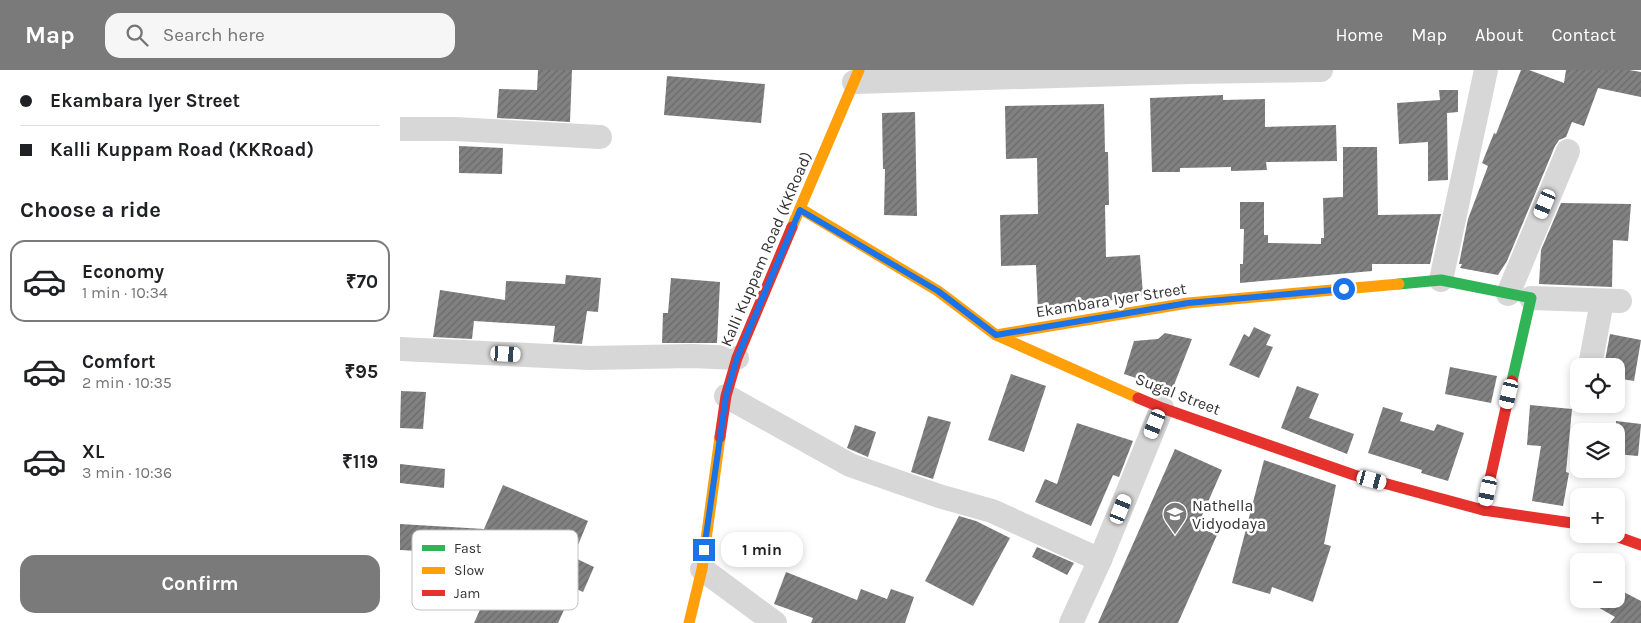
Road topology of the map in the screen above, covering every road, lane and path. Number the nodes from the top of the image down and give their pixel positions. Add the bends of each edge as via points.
1 (1321, 70) edge
2 (1486, 70) edge
3 (857, 76) edge
4 (400, 128) edge
5 (600, 137) dead end
6 (1568, 151) dead end
7 (800, 210) junction
8 (1441, 280) junction
9 (1508, 294) junction
10 (1531, 298) junction
11 (996, 335) junction
12 (400, 350) edge
13 (737, 358) junction
14 (1593, 358) edge
15 (726, 396) junction
16 (1162, 408) junction
17 (1483, 510) junction
18 (1570, 523) edge
19 (1625, 539) edge
20 (1641, 545) edge
21 (1100, 560) junction
22 (702, 569) junction
23 (689, 623) edge
24 (775, 623) edge
25 (1071, 623) edge

1 - 3 street
2 - 8 street
3 - 7 street, Kalli Kuppam Road (KKRoad)
4 - 5 street
6 - 9 street
7 - 11 street, Sugal Street via 938,291
7 - 13 street, Kalli Kuppam Road (KKRoad)
8 - 9 street, Ekambara Iyer Street
8 - 11 street, Ekambara Iyer Street via 1188,303
9 - 10 street, Ekambara Iyer Street
10 - 14 street via 1611,301
10 - 17 street
11 - 16 street, Sugal Street
12 - 13 street via 590,358
13 - 15 street, Kalli Kuppam Road (KKRoad)
15 - 21 street via 850,465 992,511
15 - 22 street, Kalli Kuppam Road (KKRoad)
16 - 17 street, Sugal Street via 1354,475
16 - 21 street
17 - 18 street, Sugal Street
19 - 20 street
21 - 25 street
22 - 23 street, Kalli Kuppam Road (KKRoad)
22 - 24 street

